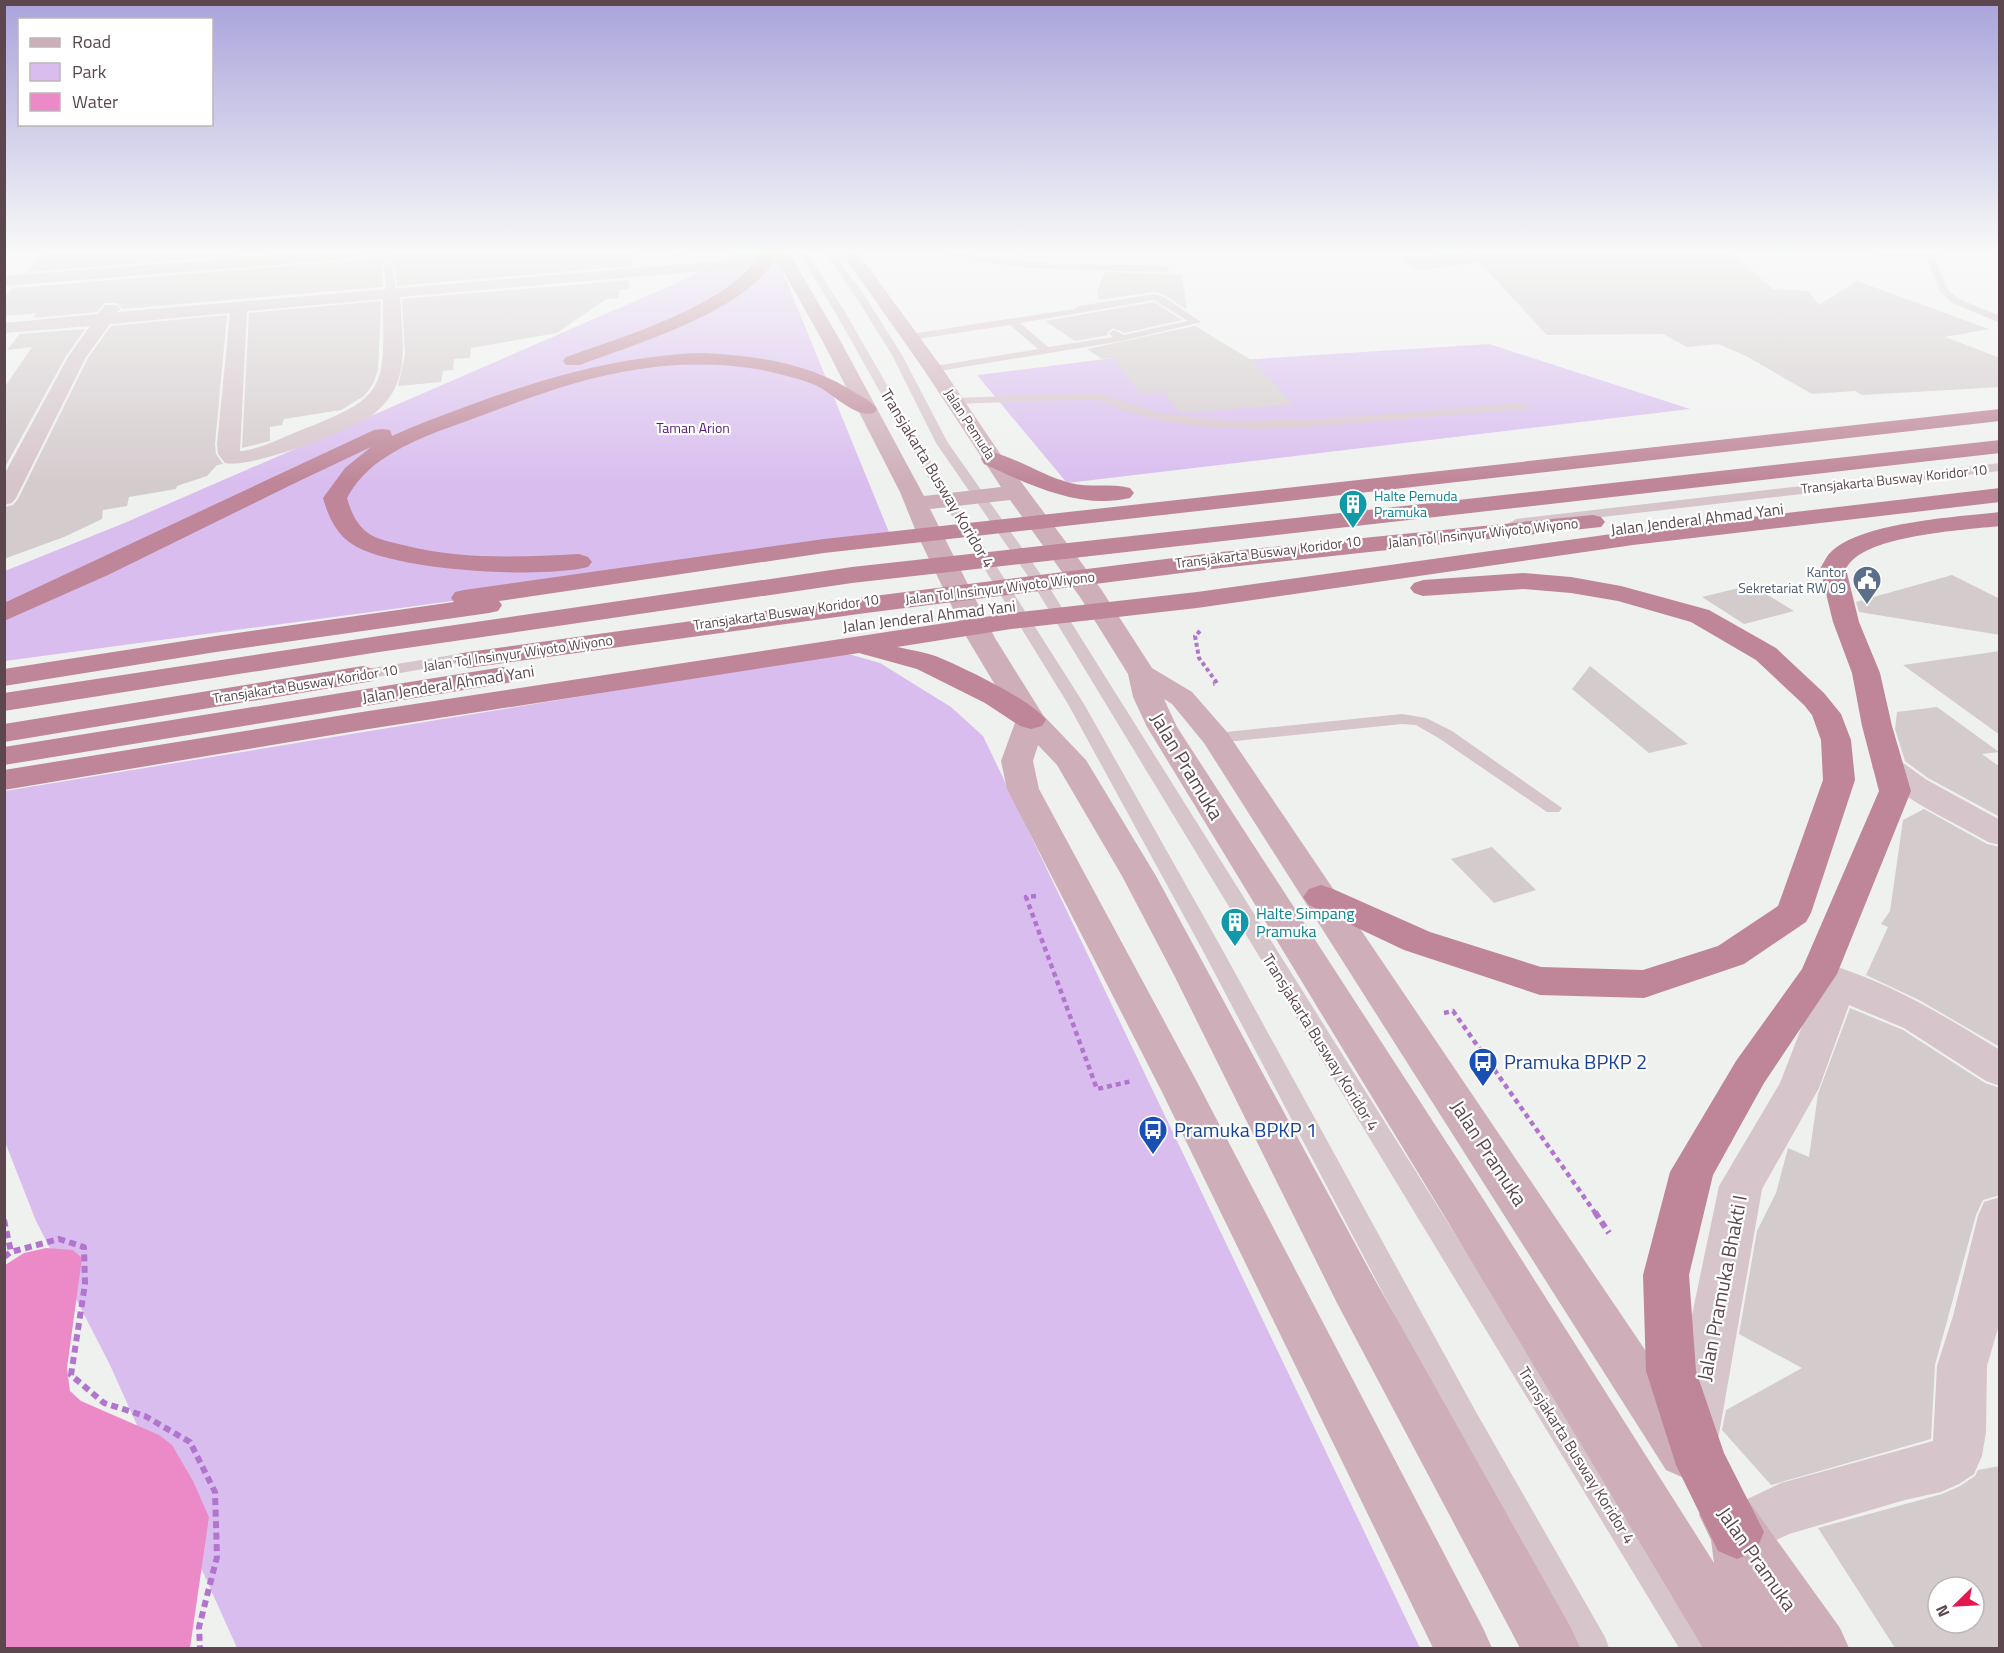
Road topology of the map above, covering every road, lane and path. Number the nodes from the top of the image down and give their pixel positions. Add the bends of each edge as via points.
1 (96, 330) edge
2 (237, 330) edge
3 (392, 330) edge
4 (654, 330) edge
5 (824, 330) edge
6 (851, 330) edge
7 (881, 330) edge
8 (906, 330) edge
9 (954, 330) edge
10 (1023, 330) edge
11 (1147, 330) edge
12 (911, 337) junction
13 (1047, 351) junction
14 (933, 369) junction
15 (2000, 397) edge
16 (954, 401) junction
17 (1523, 406) dead end
18 (867, 409) junction
19 (2000, 415) edge
20 (2000, 427) edge
21 (2000, 444) edge
22 (992, 459) junction
23 (2000, 467) edge
24 (2000, 472) edge
25 (2000, 482) edge
26 (1017, 492) junction
27 (2000, 495) edge
28 (978, 496) junction
29 (4, 498) edge
30 (949, 500) junction
31 (916, 504) junction
32 (2000, 519) edge
33 (198, 520) junction
34 (1053, 541) junction
35 (976, 543) junction
36 (1013, 545) junction
37 (824, 546) junction
38 (939, 555) junction
39 (1085, 584) junction
40 (1043, 590) junction
41 (1008, 594) junction
42 (4, 597) edge
43 (962, 600) junction
44 (1197, 600) junction
45 (4, 613) edge
46 (801, 633) junction
47 (4, 664) edge
48 (1142, 674) junction
49 (4, 678) edge
50 (4, 700) edge
51 (1031, 720) junction
52 (4, 733) edge
53 (1216, 738) junction
54 (4, 756) edge
55 (1888, 767) junction
56 (4, 780) edge
57 (1553, 808) dead end
58 (2000, 834) edge
59 (1076, 888) junction
60 (1321, 897) junction
61 (1834, 980) junction
62 (1443, 1014) dead end
63 (2000, 1070) edge
64 (1110, 1086) dead end
65 (2000, 1216) edge
66 (4, 1220) edge
67 (1609, 1233) dead end
68 (11, 1252) junction
69 (4, 1257) edge
70 (1692, 1439) junction
71 (1737, 1532) junction
72 (200, 1648) edge
73 (1463, 1648) edge
74 (1551, 1648) edge
75 (1594, 1648) edge
76 (1697, 1648) edge
77 (1735, 1648) edge
78 (1756, 1648) edge
79 (1820, 1648) edge

1 - 29 street via 77,357
2 - 3 street via 228,444 233,458 275,447 373,405 388,376
4 - 33 highway via 480,395 308,466
5 - 18 main road
6 - 30 lane, Transjakarta Busway Koridor 4
7 - 28 lane, Transjakarta Busway Koridor 4 via 942,443
8 - 12 main road, Jalan Pemuda
9 - 12 lane
10 - 13 lane
11 - 13 lane
12 - 14 main road, Jalan Pemuda
13 - 14 lane
14 - 16 main road, Jalan Pemuda
15 - 22 highway via 1113,494 1077,494
16 - 17 lane via 1097,396 1198,424 1237,426
16 - 22 main road, Jalan Pemuda
18 - 31 main road
18 - 37 highway via 818,379 787,370 699,359 650,363 558,381 431,427 388,447 361,466 335,498 343,522 366,542 404,554 452,562 531,564
19 - 37 highway
20 - 34 highway
21 - 34 lane, Transjakarta Busway Koridor 10
21 - 50 highway, Jalan Tol Insinyur Wiyoto Wiyono via 852,575
22 - 26 main road, Jalan Pemuda
23 - 39 lane, Transjakarta Busway Koridor 10
24 - 52 highway, Jalan Tol Insinyur Wiyoto Wiyono via 1615,520 1221,560 866,605 320,681
25 - 39 highway, Jalan Jenderal Ahmad Yani
26 - 28 main road
26 - 34 main road, Jalan Pemuda
27 - 44 highway via 1634,538
28 - 30 main road
28 - 36 lane, Transjakarta Busway Koridor 4
30 - 31 main road
30 - 35 lane, Transjakarta Busway Koridor 4
31 - 38 main road
32 - 55 highway via 1934,527 1852,547 1839,557 1833,569 1846,622 1866,673
33 - 42 highway via 146,537
33 - 45 highway via 159,543
34 - 36 highway
34 - 39 main road, Jalan Pramuka
35 - 36 highway
35 - 38 highway
35 - 41 lane, Transjakarta Busway Koridor 4
36 - 40 lane, Transjakarta Busway Koridor 4
37 - 47 highway
38 - 43 main road
38 - 49 highway via 426,613
38 - 50 lane, Transjakarta Busway Koridor 10
39 - 40 highway, Jalan Jenderal Ahmad Yani
39 - 48 main road, Jalan Pramuka
40 - 41 highway, Jalan Jenderal Ahmad Yani
40 - 76 lane, Transjakarta Busway Koridor 4
41 - 43 highway, Jalan Jenderal Ahmad Yani
41 - 75 lane, Transjakarta Busway Koridor 4 via 1076,704 1466,1422
43 - 46 highway, Jalan Jenderal Ahmad Yani
43 - 51 main road
43 - 52 lane, Transjakarta Busway Koridor 10 via 538,646
44 - 56 highway via 1011,621
44 - 60 highway via 1523,581 1571,585 1666,605 1700,616 1746,641 1786,671 1826,714 1836,740 1839,780 1793,913 1731,955 1644,984 1540,981 1417,941
46 - 51 highway via 927,663
46 - 54 highway, Jalan Jenderal Ahmad Yani
48 - 53 main road, Jalan Pramuka via 1182,698
48 - 77 main road, Jalan Pramuka via 1148,697 1168,737
51 - 59 main road via 1017,761 1023,789
51 - 74 main road via 1070,760 1139,876 1354,1288
53 - 57 lane via 1402,719 1420,721
53 - 60 main road, Jalan Pramuka
55 - 58 street
55 - 61 highway via 1895,791
59 - 64 path via 1026,897 1097,1089
59 - 73 main road
60 - 71 main road, Jalan Pramuka
61 - 63 street via 1918,1018
61 - 70 street, Jalan Pramuka Bhakti I via 1836,995 1799,1088 1741,1186
61 - 70 highway via 1750,1072 1692,1172 1666,1275 1671,1371
62 - 67 path via 1453,1011
65 - 71 street via 1962,1366 1956,1456 1941,1466 1781,1510
66 - 68 path
68 - 69 path
68 - 72 path via 58,1239 84,1246 85,1284 71,1375 104,1403 145,1416 190,1442 215,1492 217,1557 200,1627
70 - 71 highway
71 - 78 main road
71 - 79 main road, Jalan Pramuka

